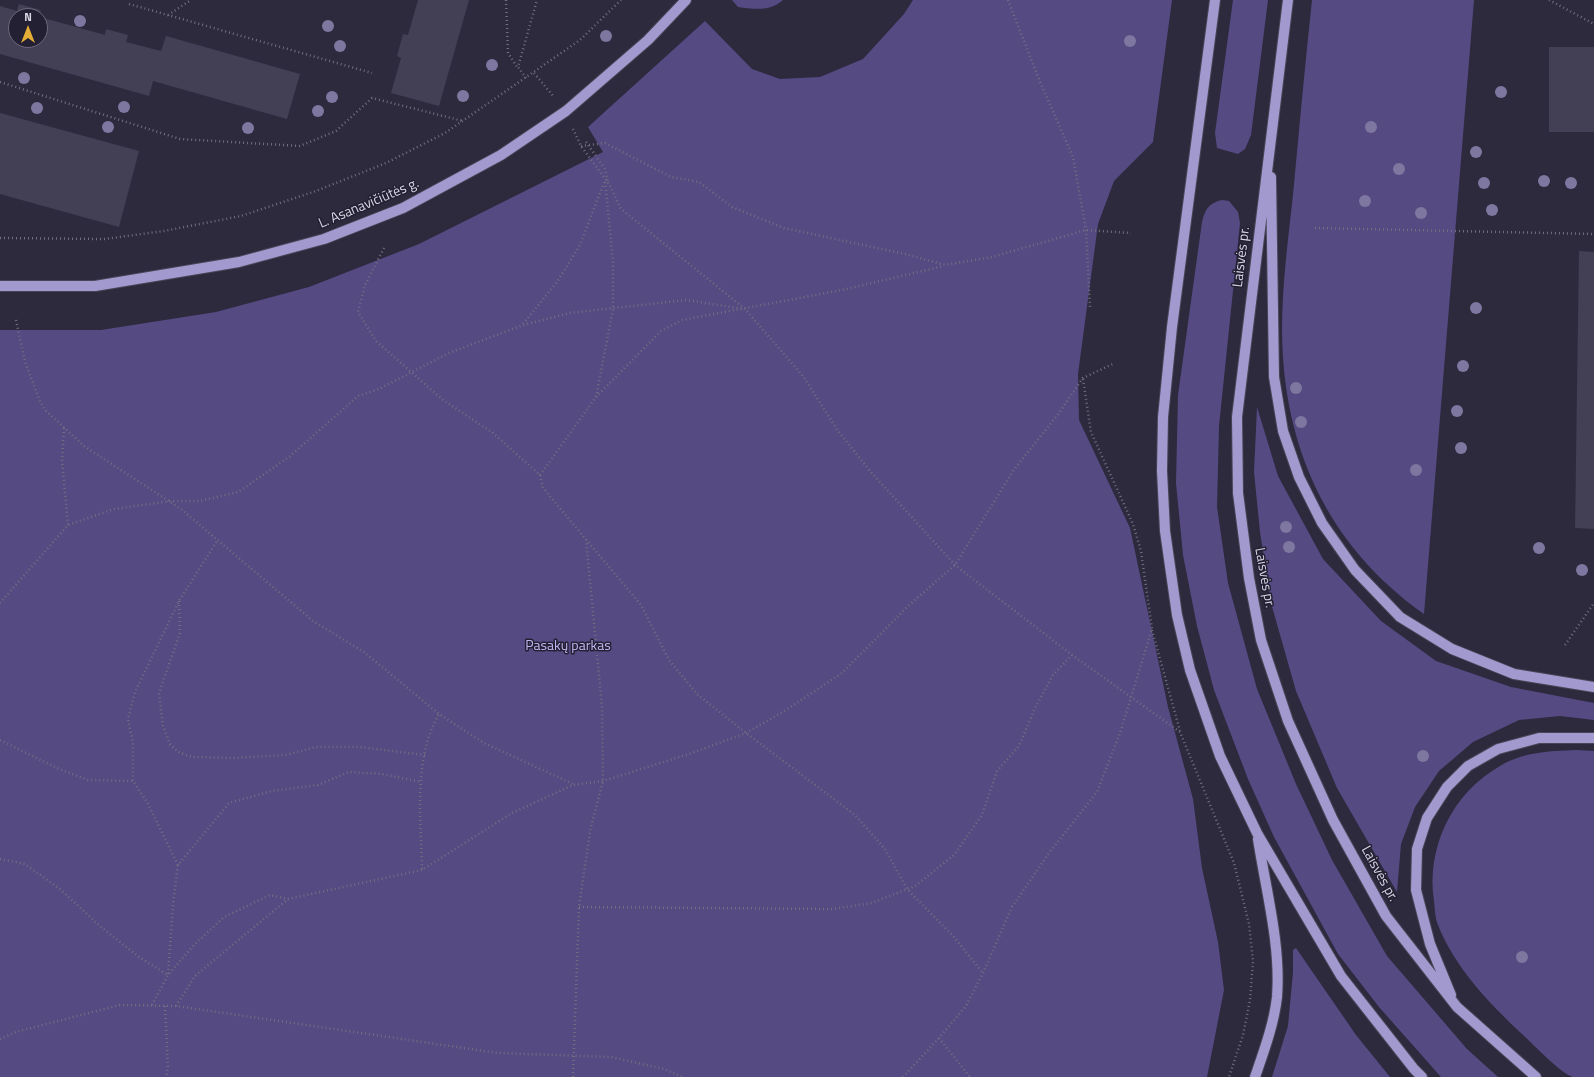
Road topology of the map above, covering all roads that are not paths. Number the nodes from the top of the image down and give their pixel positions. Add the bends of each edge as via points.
1 (686, 0) edge
2 (1215, 0) edge
3 (1288, 0) edge
4 (1271, 142) junction
5 (0, 286) edge
6 (1594, 687) edge
7 (1594, 738) edge
8 (1257, 834) junction
9 (1457, 1007) junction
10 (1255, 1077) edge
11 (1422, 1077) edge
12 (1536, 1077) edge

1 - 5 main road, L. Asanavičiūtės g. via 648,40 566,111 501,155 403,208 324,239 239,262 95,286
2 - 8 main road via 1172,327 1163,417 1165,531 1177,615 1190,670 1220,756
3 - 4 main road, Laisvės pr.
4 - 6 main road via 1274,377 1283,431 1299,477 1322,523 1355,570 1400,617 1452,649 1514,674
4 - 9 main road, Laisvės pr. via 1237,417 1238,493 1249,578 1261,640 1288,721 1332,820 1386,916
7 - 9 main road via 1539,738 1498,749 1468,766 1447,787 1427,818 1417,849 1416,890 1430,944
8 - 10 main road via 1276,955 1277,998 1270,1032
8 - 11 main road via 1341,976
9 - 12 main road, Laisvės pr.

